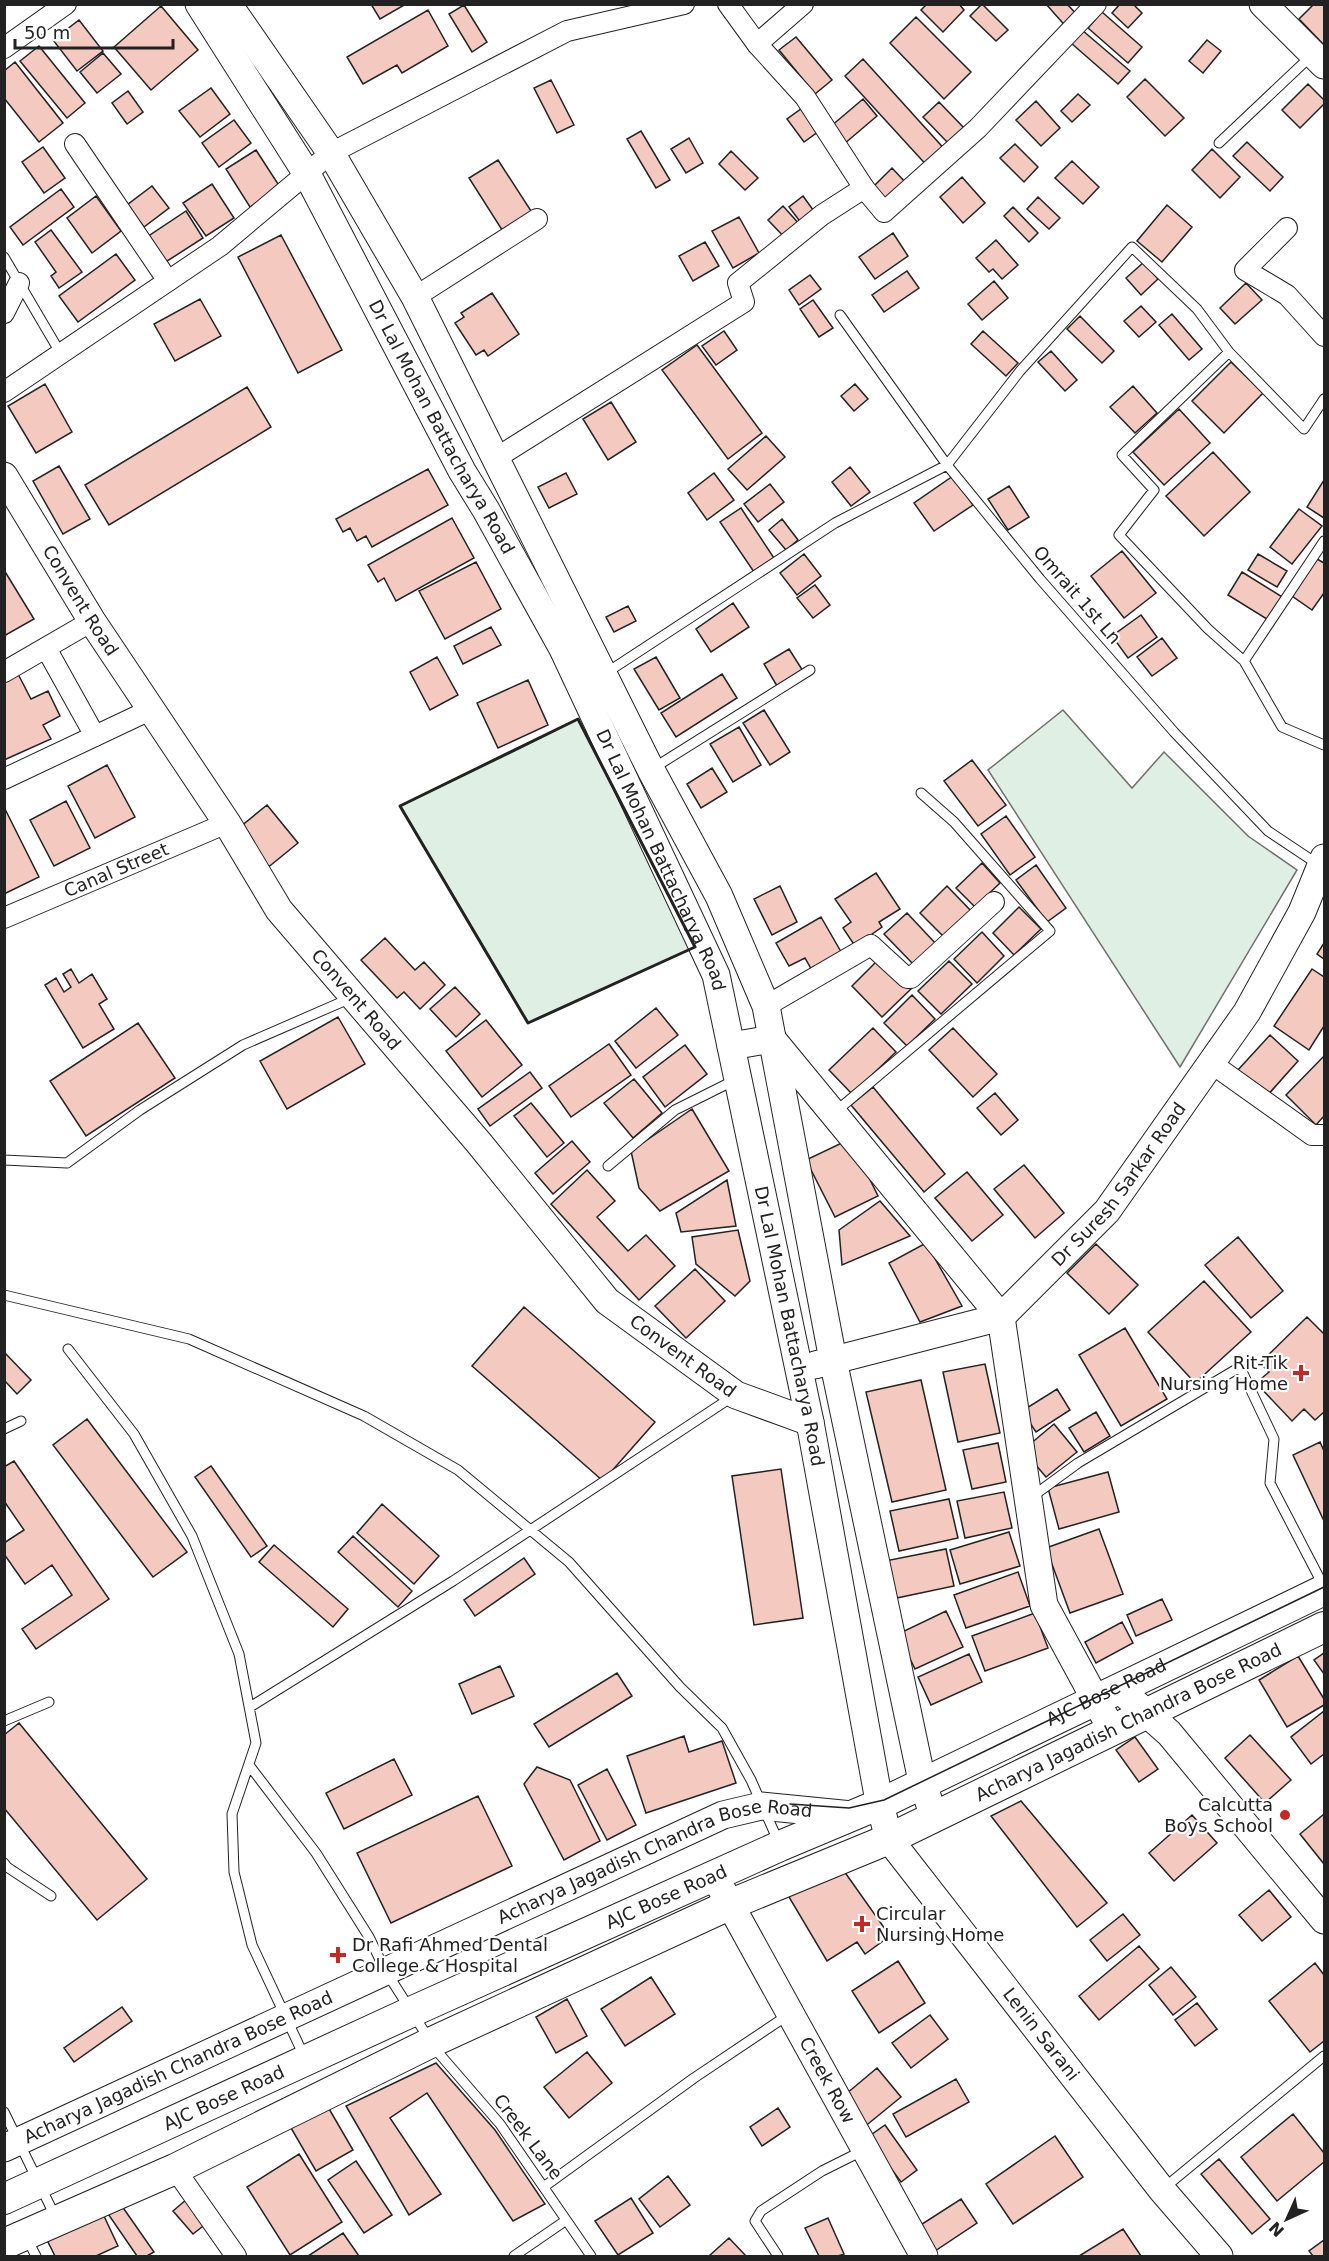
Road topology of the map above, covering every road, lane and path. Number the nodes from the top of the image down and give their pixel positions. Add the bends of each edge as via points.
1 (66, 4) edge
2 (199, 4) edge
3 (228, 4) edge
4 (684, 4) edge
5 (728, 4) edge
6 (803, 4) edge
7 (1096, 4) edge
8 (1263, 4) edge
9 (757, 44) junction
10 (4, 48) edge
11 (1319, 60) edge
12 (1219, 143) dead end
13 (75, 144) dead end
14 (331, 153) junction
15 (307, 174) junction
16 (864, 188) junction
17 (537, 219) dead end
18 (1287, 228) dead end
19 (4, 257) edge
20 (168, 281) junction
21 (19, 283) junction
22 (415, 297) junction
23 (4, 312) edge
24 (840, 315) dead end
25 (1324, 336) edge
26 (1229, 352) junction
27 (60, 354) junction
28 (4, 392) edge
29 (1324, 399) edge
30 (495, 458) junction
31 (947, 465) junction
32 (4, 476) edge
33 (1324, 541) edge
34 (92, 621) junction
35 (46, 648) junction
36 (1244, 661) junction
37 (810, 670) dead end
38 (4, 672) edge
39 (604, 674) junction
40 (150, 710) junction
41 (95, 736) junction
42 (1324, 745) edge
43 (651, 770) junction
44 (4, 779) edge
45 (921, 793) dead end
46 (227, 823) junction
47 (1323, 862) edge
48 (994, 902) dead end
49 (4, 918) edge
50 (353, 997) junction
51 (766, 1006) junction
52 (772, 1039) junction
53 (730, 1046) junction
54 (1211, 1063) junction
55 (737, 1079) junction
56 (833, 1114) junction
57 (1324, 1135) edge
58 (4, 1160) edge
59 (608, 1166) dead end
60 (4, 1295) edge
61 (1001, 1317) junction
62 (68, 1348) dead end
63 (833, 1360) junction
64 (799, 1369) junction
65 (736, 1395) junction
66 (21, 1421) dead end
67 (810, 1422) junction
68 (4, 1429) edge
69 (1028, 1499) junction
70 (531, 1531) junction
71 (1324, 1589) edge
72 (1324, 1627) edge
73 (1108, 1695) junction
74 (49, 1702) dead end
75 (250, 1707) junction
76 (1147, 1713) junction
77 (4, 1721) edge
78 (1112, 1730) junction
79 (249, 1765) junction
80 (922, 1784) junction
81 (880, 1804) junction
82 (761, 1806) junction
83 (852, 1815) junction
84 (934, 1817) junction
85 (889, 1839) junction
86 (780, 1846) junction
87 (4, 1863) edge
88 (715, 1877) junction
89 (51, 1896) dead end
90 (729, 1905) junction
91 (1324, 1920) edge
92 (385, 1970) junction
93 (411, 2012) junction
94 (790, 2014) junction
95 (286, 2018) junction
96 (432, 2042) junction
97 (1324, 2056) edge
98 (306, 2061) junction
99 (4, 2112) edge
100 (12, 2145) edge
101 (864, 2150) junction
102 (175, 2169) junction
103 (40, 2183) junction
104 (545, 2186) junction
105 (1162, 2190) junction
106 (4, 2199) edge
107 (57, 2220) junction
108 (565, 2222) junction
109 (22, 2245) edge
110 (236, 2256) edge
111 (514, 2256) edge
112 (591, 2256) edge
113 (778, 2256) edge
114 (924, 2256) edge
115 (1219, 2256) edge

1 - 10 street
2 - 15 main road, Dr Lal Mohan Battacharya Road
3 - 14 main road, Dr Lal Mohan Battacharya Road
4 - 14 street via 567,31
5 - 9 street
6 - 9 street
7 - 16 street via 978,128 885,212
8 - 11 main road
9 - 16 street via 806,97
11 - 12 lane
13 - 20 street
14 - 15 street
14 - 22 main road, Dr Lal Mohan Battacharya Road
15 - 20 street via 220,246
15 - 53 main road, Dr Lal Mohan Battacharya Road via 462,471 563,649 716,975
16 - 30 street via 822,215 738,283 744,302
17 - 22 street
18 - 25 street via 1245,270 1287,295
19 - 21 lane
20 - 27 street
21 - 23 street
21 - 27 lane
22 - 30 main road, Dr Lal Mohan Battacharya Road
24 - 31 lane, Omrait 1st Ln
26 - 29 lane via 1304,429
26 - 31 lane via 1197,309 1132,247 1020,371
26 - 36 lane via 1122,455 1154,490 1119,535
27 - 28 street
30 - 39 main road, Dr Lal Mohan Battacharya Road
31 - 39 lane via 835,523
31 - 47 lane, Omrait 1st Ln via 1174,732 1268,831
32 - 34 main road, Convent Road
33 - 36 lane
34 - 35 street
34 - 40 main road, Convent Road
35 - 38 street
35 - 41 street
36 - 42 lane via 1282,727
37 - 43 lane
39 - 43 main road, Dr Lal Mohan Battacharya Road
40 - 41 street
40 - 46 main road, Convent Road
41 - 44 street
43 - 51 main road, Dr Lal Mohan Battacharya Road via 719,896
45 - 56 lane via 954,822 1050,931
46 - 49 street, Canal Street
46 - 50 main road, Convent Road via 279,910
47 - 54 main road, Dr Suresh Sarkar Road via 1302,912 1258,992
48 - 51 street via 911,978 871,945
50 - 58 lane via 243,1046 140,1110 67,1163
50 - 65 main road, Convent Road via 479,1143 607,1301
51 - 52 main road, Dr Lal Mohan Battacharya Road
52 - 53 main road
52 - 56 main road
52 - 63 main road, Dr Lal Mohan Battacharya Road
53 - 55 main road, Dr Lal Mohan Battacharya Road
54 - 57 street via 1312,1135
54 - 61 main road, Dr Suresh Sarkar Road via 1107,1211
55 - 59 lane via 675,1110
55 - 64 main road, Dr Lal Mohan Battacharya Road
56 - 61 main road
60 - 70 lane via 189,1339 364,1416 458,1470
61 - 63 main road
61 - 69 main road
62 - 75 lane via 134,1434 192,1536 239,1654
63 - 64 main road
63 - 80 main road, Dr Lal Mohan Battacharya Road
64 - 67 main road, Dr Lal Mohan Battacharya Road
65 - 67 main road, Convent Road
65 - 70 lane
66 - 68 lane
67 - 81 main road, Dr Lal Mohan Battacharya Road
69 - 71 lane via 1078,1463 1240,1367 1274,1439 1270,1483
69 - 73 main road via 1044,1605
70 - 75 lane
70 - 82 lane via 569,1562 680,1688 722,1728
71 - 73 main road, AJC Bose Road
72 - 76 main road, Acharya Jagadish Chandra Bose Road
73 - 76 main road
73 - 78 main road
73 - 80 main road, AJC Bose Road
74 - 77 lane
75 - 79 lane via 256,1743
76 - 78 main road, Acharya Jagadish Chandra Bose Road
76 - 91 main road via 1169,1733
78 - 84 main road, Acharya Jagadish Chandra Bose Road
79 - 92 lane, Creek Lane via 316,1853
79 - 95 lane via 232,1814 234,1872 252,1945
80 - 81 main road, AJC Bose Road
80 - 84 main road
81 - 83 main road, AJC Bose Road
81 - 85 main road, Lenin Sarani
82 - 83 main road, Acharya Jagadish Chandra Bose Road
82 - 86 lane
82 - 92 main road, Acharya Jagadish Chandra Bose Road via 723,1815
83 - 86 main road, AJC Bose Road
84 - 85 main road, Acharya Jagadish Chandra Bose Road
85 - 90 main road, Acharya Jagadish Chandra Bose Road
85 - 105 main road, Lenin Sarani
86 - 88 main road, AJC Bose Road
87 - 89 lane
88 - 90 main road, Acharya Jagadish Chandra Bose Road
88 - 93 main road, AJC Bose Road
90 - 94 main road, Creek Row
90 - 96 main road, Acharya Jagadish Chandra Bose Road
92 - 93 lane, Creek Lane
92 - 95 main road, Acharya Jagadish Chandra Bose Road
93 - 96 lane, Creek Lane
93 - 98 main road, AJC Bose Road
94 - 101 main road, Creek Row
94 - 104 lane
95 - 98 lane
95 - 100 main road, Acharya Jagadish Chandra Bose Road
96 - 102 main road, Acharya Jagadish Chandra Bose Road
96 - 104 lane, Creek Lane
97 - 105 lane
98 - 103 main road, AJC Bose Road
99 - 100 lane
100 - 103 lane
101 - 113 lane via 822,2171 760,2211 755,2221
101 - 114 main road, Creek Row
102 - 107 main road, Acharya Jagadish Chandra Bose Road
102 - 110 street
103 - 106 main road, AJC Bose Road
103 - 107 lane
104 - 108 lane, Creek Lane
105 - 115 main road, Lenin Sarani
107 - 109 main road, Acharya Jagadish Chandra Bose Road
108 - 111 lane
108 - 112 lane, Creek Lane

